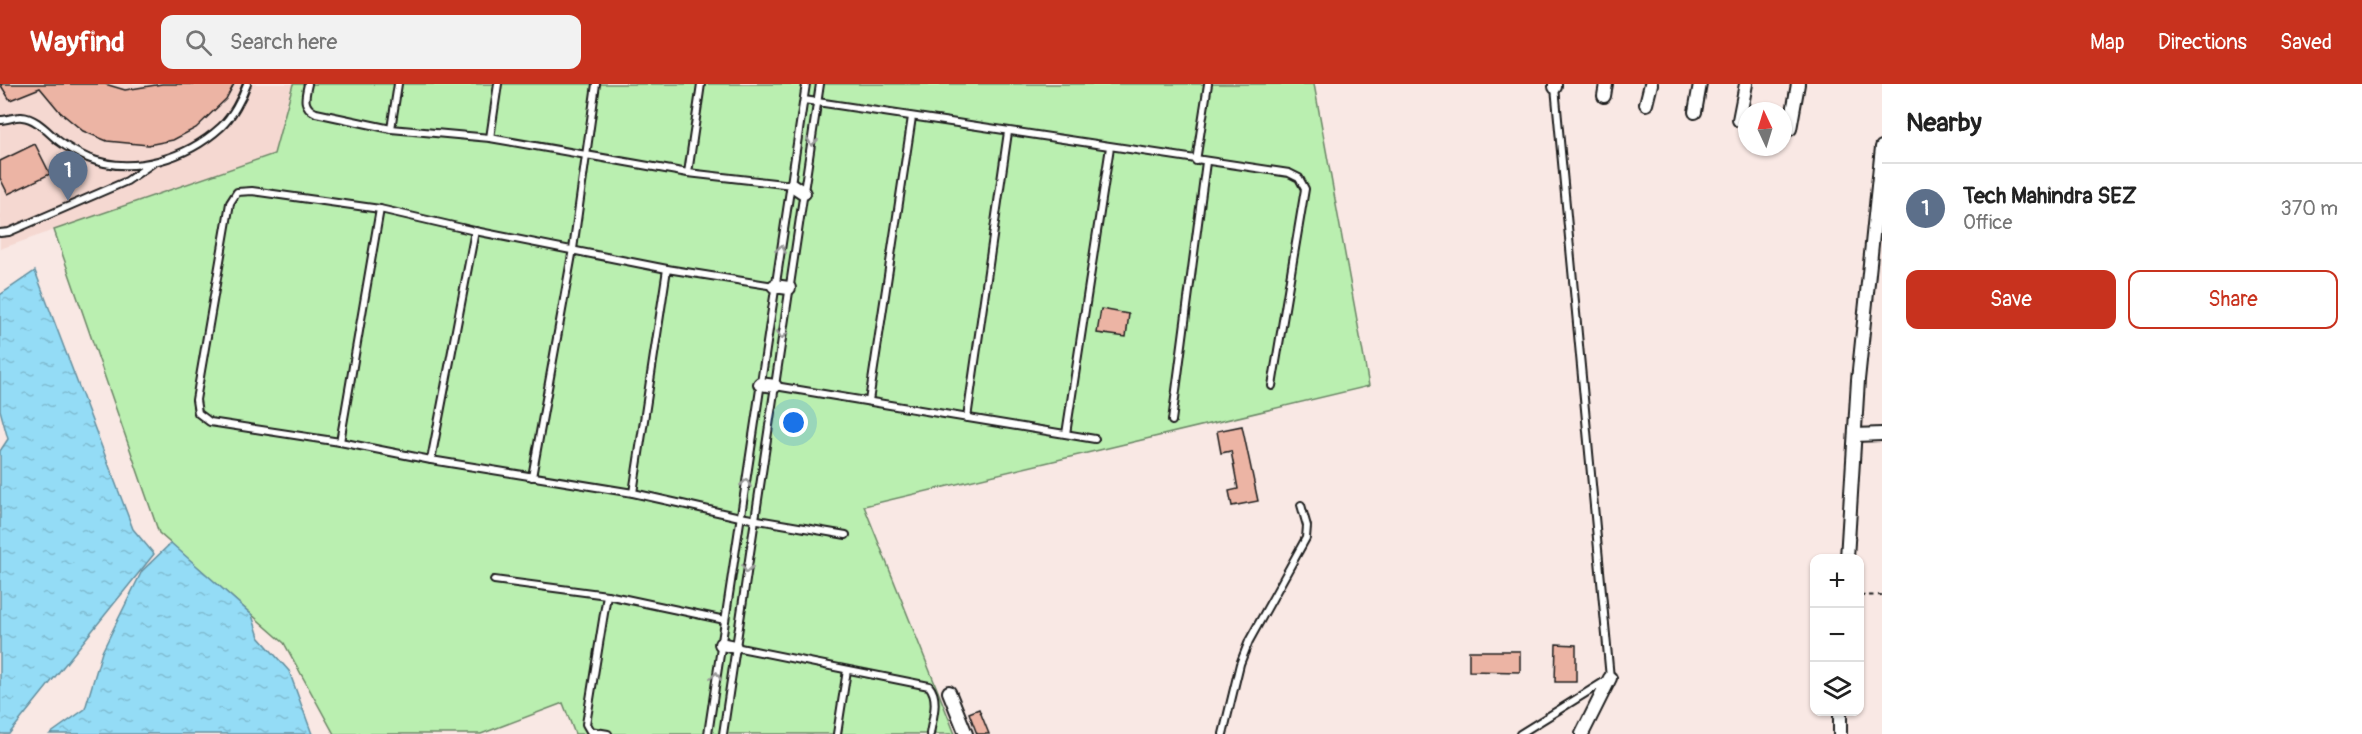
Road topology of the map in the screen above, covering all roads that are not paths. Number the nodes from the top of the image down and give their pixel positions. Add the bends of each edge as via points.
1 (247, 84) edge
2 (308, 84) edge
3 (398, 84) edge
4 (498, 84) edge
5 (596, 84) edge
6 (701, 84) edge
7 (806, 84) edge
8 (820, 84) edge
9 (1208, 84) edge
10 (1651, 84) edge
11 (1700, 84) edge
12 (1746, 84) edge
13 (1798, 84) edge
14 (1555, 86) edge
15 (804, 100) junction
16 (818, 102) junction
17 (1742, 102) edge
18 (1646, 104) dead end
19 (1695, 112) dead end
20 (912, 117) junction
21 (1792, 118) edge
22 (0, 120) edge
23 (391, 129) junction
24 (1008, 132) junction
25 (490, 138) junction
26 (1110, 147) junction
27 (1882, 147) edge
28 (586, 156) junction
29 (1196, 160) junction
30 (1206, 162) junction
31 (154, 163) junction
32 (688, 173) junction
33 (792, 184) junction
34 (804, 193) junction
35 (380, 209) junction
36 (475, 231) junction
37 (0, 233) edge
38 (573, 249) junction
39 (667, 268) junction
40 (774, 286) junction
41 (789, 288) junction
42 (760, 384) junction
43 (775, 386) junction
44 (1272, 386) dead end
45 (869, 401) junction
46 (967, 418) junction
47 (1172, 421) dead end
48 (1066, 434) junction
49 (1882, 434) edge
50 (1855, 435) junction
51 (1095, 439) dead end
52 (340, 442) junction
53 (431, 460) junction
54 (532, 477) junction
55 (633, 494) junction
56 (1301, 505) dead end
57 (740, 518) junction
58 (754, 520) junction
59 (846, 535) dead end
60 (1847, 554) edge
61 (494, 580) dead end
62 (607, 595) junction
63 (725, 620) junction
64 (721, 644) junction
65 (735, 647) junction
66 (847, 670) junction
67 (1610, 678) junction
68 (949, 692) dead end
69 (1840, 716) edge
70 (608, 734) edge
71 (708, 734) edge
72 (723, 734) edge
73 (837, 734) edge
74 (930, 734) edge
75 (966, 734) edge
76 (1222, 734) edge
77 (1520, 734) edge
78 (1582, 734) edge
79 (1840, 734) edge

1 - 31 lane via 222,126 187,150
2 - 23 lane via 308,110
3 - 23 lane
4 - 25 lane
5 - 28 lane
6 - 32 lane
7 - 15 lane
8 - 16 lane
9 - 29 lane
10 - 18 street
11 - 19 street
12 - 17 street
13 - 21 street
14 - 67 lane
15 - 16 lane
15 - 33 lane
16 - 20 lane
16 -> 34 lane
20 - 24 lane
20 - 45 lane
22 - 31 lane via 25,117 89,158 120,166
23 - 25 lane
24 - 26 lane
24 - 46 lane
25 - 28 lane
26 - 29 lane
26 - 48 lane
27 - 50 street
28 - 32 lane
28 - 38 lane
29 - 30 lane
30 - 44 lane via 1289,173 1299,178 1305,189
30 - 47 lane
31 - 37 lane via 127,181
32 - 33 lane
33 - 34 street
40 -> 33 lane
34 - 41 lane
35 - 36 lane
35 - 52 lane
35 - 52 lane via 237,192 230,203 196,400 198,413 210,422
36 - 38 lane
36 - 53 lane
38 - 39 lane
38 - 54 lane
39 - 40 lane
39 - 55 lane
40 - 41 street
40 - 42 lane
41 -> 43 lane
42 - 43 street
57 -> 42 lane
43 - 45 lane
43 - 58 lane
45 - 46 lane
46 - 48 lane
48 - 51 lane
49 - 50 street
50 - 60 street
52 - 53 lane
53 - 54 lane
54 - 55 lane
55 - 57 lane
56 - 76 lane via 1306,538 1249,641
57 - 58 lane
57 - 63 lane
58 - 59 lane
58 -> 65 lane
61 - 62 lane
62 - 63 lane
62 - 70 lane via 586,724 590,731
63 - 64 lane
64 - 65 street
71 -> 64 lane
65 - 66 lane
65 - 72 lane
66 - 73 lane
66 - 74 lane via 929,686 935,701
67 - 77 lane
67 - 78 street
68 - 75 street
69 - 79 street

